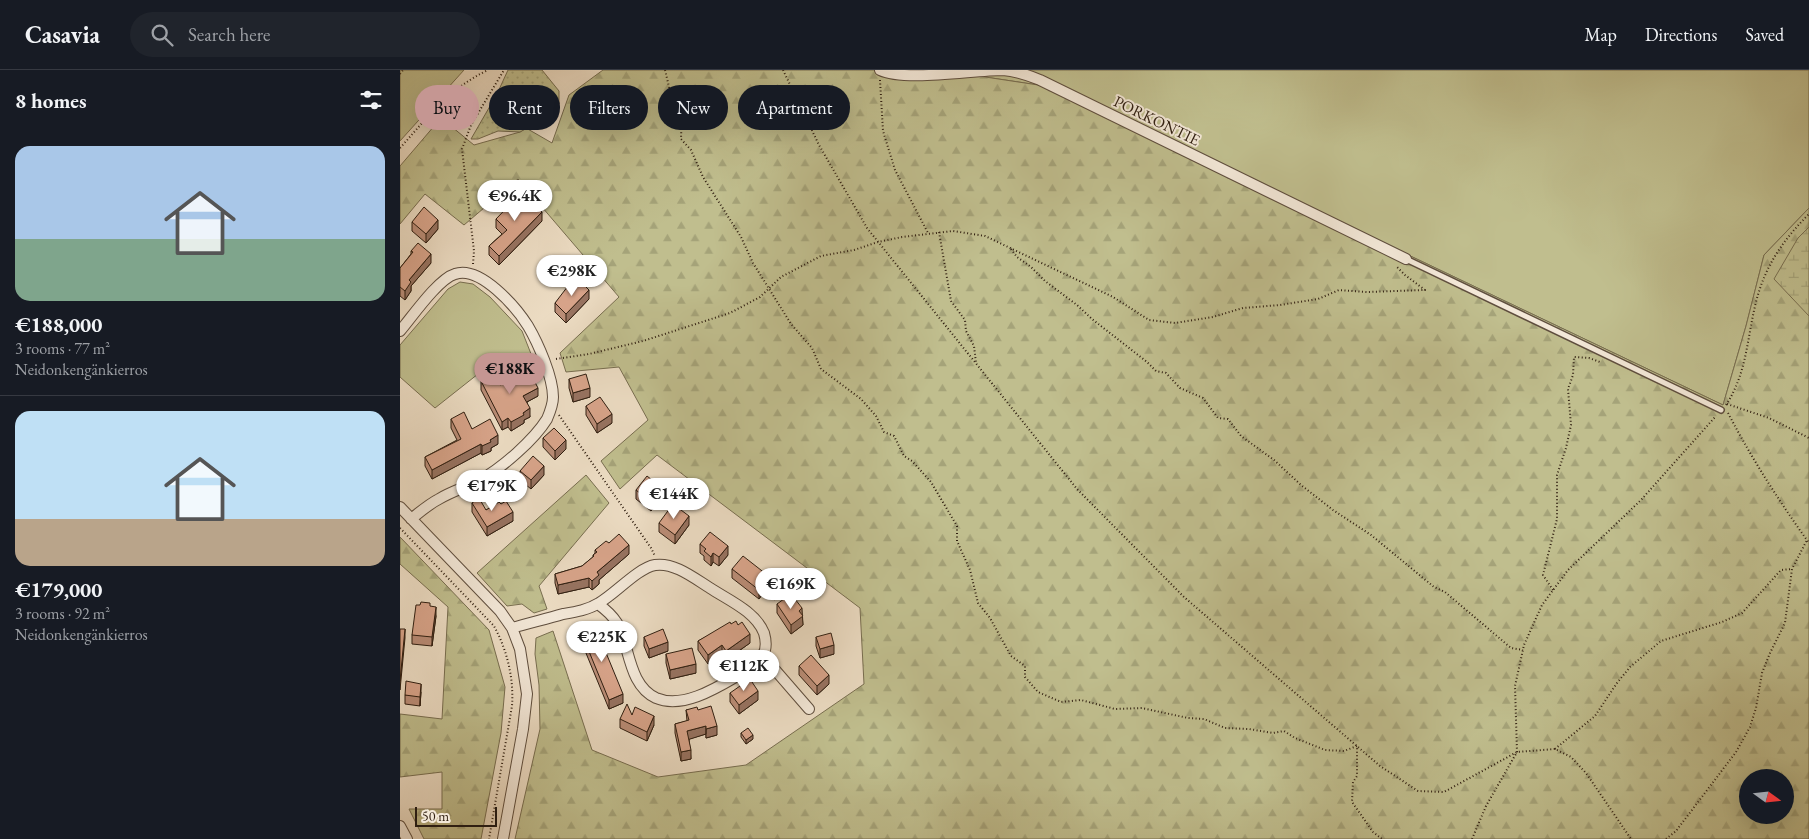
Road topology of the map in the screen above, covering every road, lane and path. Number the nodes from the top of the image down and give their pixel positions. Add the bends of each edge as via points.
1 (403, 70) edge
2 (488, 70) edge
3 (504, 70) edge
4 (665, 70) edge
5 (783, 70) edge
6 (880, 70) edge
7 (400, 74) edge
8 (400, 148) edge
9 (1809, 214) edge
10 (940, 232) junction
11 (929, 234) junction
12 (878, 242) junction
13 (1010, 248) junction
14 (1406, 259) junction
15 (473, 274) junction
16 (769, 288) junction
17 (400, 331) edge
18 (544, 362) junction
19 (1604, 364) dead end
20 (977, 365) junction
21 (1727, 404) junction
22 (552, 405) junction
23 (1723, 407) junction
24 (1809, 438) edge
25 (400, 507) edge
26 (411, 518) junction
27 (400, 528) edge
28 (1808, 542) edge
29 (659, 565) junction
30 (1792, 569) junction
31 (1553, 590) junction
32 (598, 604) junction
33 (512, 628) junction
34 (1523, 650) junction
35 (763, 656) junction
36 (809, 709) dead end
37 (1358, 746) junction
38 (1555, 749) junction
39 (1517, 752) junction
40 (400, 826) edge
41 (407, 839) edge
42 (489, 839) edge
43 (503, 839) edge
44 (1382, 839) edge
45 (1472, 839) edge
46 (1631, 839) edge
47 (1666, 839) edge

1 - 7 path
2 - 8 path via 469,79 440,102
3 - 15 path via 471,125 462,149 474,251
4 - 16 path via 671,95 682,110 681,139 691,150 703,177
5 - 12 path via 819,145
6 - 11 path via 883,131 895,170
6 - 14 street, PORKONTIE via 917,75 1004,70 1024,74
9 - 21 path via 1777,250 1767,272 1756,302 1740,378
10 - 11 path
10 - 13 path via 985,236
10 - 20 path via 951,301 964,320
11 - 12 path
12 - 16 path via 821,256 781,277
12 - 20 path
13 - 14 path via 1113,297 1149,320 1175,323 1244,308 1318,299 1339,290 1425,290 1393,262
13 - 34 path via 1045,281 1156,371 1166,373 1180,388 1203,398 1218,418 1228,419 1241,436 1301,485 1445,592 1511,648
14 - 23 lane
15 - 17 street via 456,273 447,278
15 - 18 street via 489,284 519,314
16 - 18 path via 760,297 730,313 674,332
16 - 37 path via 791,324 812,348 821,369 861,400 876,416 884,432 894,436 904,456 931,482 957,526 957,541 970,570 978,603 1011,656 1025,666 1025,677 1038,692 1061,702 1081,700 1115,709 1142,708 1204,719 1225,728 1273,733 1284,731 1325,750 1344,751
18 - 22 street via 552,388
19 - 31 path via 1574,357 1568,389 1571,425 1557,475 1557,519 1543,575
20 - 37 path via 1077,489 1178,590
21 - 23 path
21 - 24 path via 1769,418
22 - 26 street via 542,426 507,462 480,480 438,499
22 - 29 path via 651,548
23 - 28 path
23 - 31 path via 1641,500 1568,570
25 - 26 street
26 - 33 street via 483,592
27 - 42 path via 494,626 509,665 512,706
28 - 30 path
29 - 32 street via 643,570
29 - 35 street via 680,570 754,617 765,637
30 - 38 path via 1782,570 1742,613 1661,641 1630,667 1595,716
30 - 47 path via 1785,623 1762,673 1750,727 1736,752 1676,831
31 - 34 path via 1542,605
32 - 33 street
32 - 35 street via 616,621 639,683 659,699 701,696
33 - 43 street via 520,649 527,694 524,729
34 - 39 path via 1515,686
35 - 36 street
37 - 39 path via 1380,766 1418,791 1444,792
37 - 44 path via 1352,802 1373,832
38 - 39 path
38 - 46 path via 1571,757 1586,773
39 - 45 path via 1486,806
40 - 41 street

